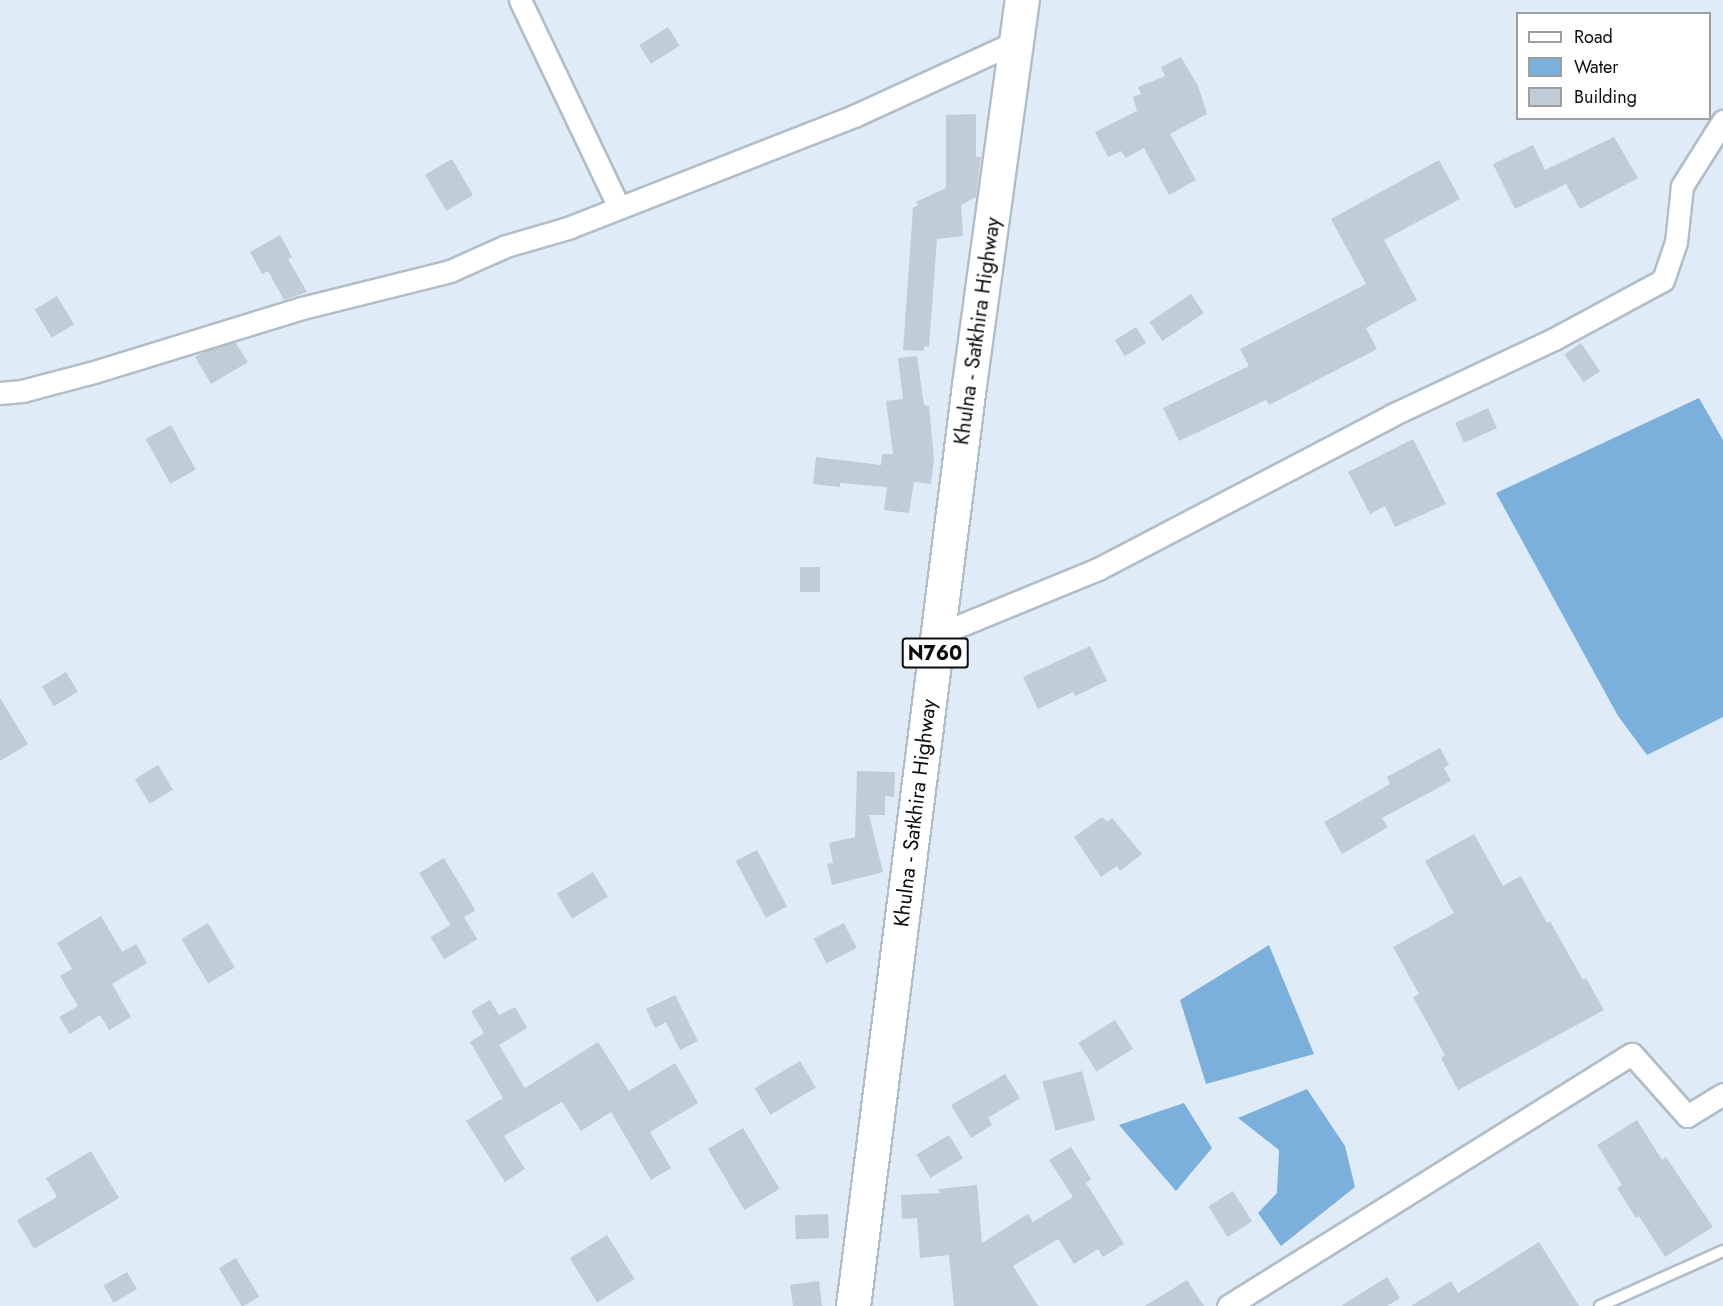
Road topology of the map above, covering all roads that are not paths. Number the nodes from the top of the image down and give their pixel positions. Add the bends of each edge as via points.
1 (520, 0) edge
2 (1022, 0) edge
3 (1016, 42) junction
4 (1723, 122) edge
5 (619, 208) junction
6 (0, 393) edge
7 (938, 634) junction
8 (1723, 1094) edge
9 (1723, 1251) edge
10 (853, 1306) edge
11 (1228, 1306) edge
12 (1600, 1306) edge

1 - 5 street
2 - 3 highway, Khulna - Satkhira Highway / N760
3 - 5 street via 854,116
3 - 7 highway, Khulna - Satkhira Highway / N760
4 - 7 street via 1682,186 1676,242 1663,280 1554,339 1392,415 1098,569
5 - 6 street via 506,246 450,271 302,308 94,372
7 - 10 highway, Khulna - Satkhira Highway / N760
8 - 11 street via 1687,1116 1632,1054
9 - 12 lane

